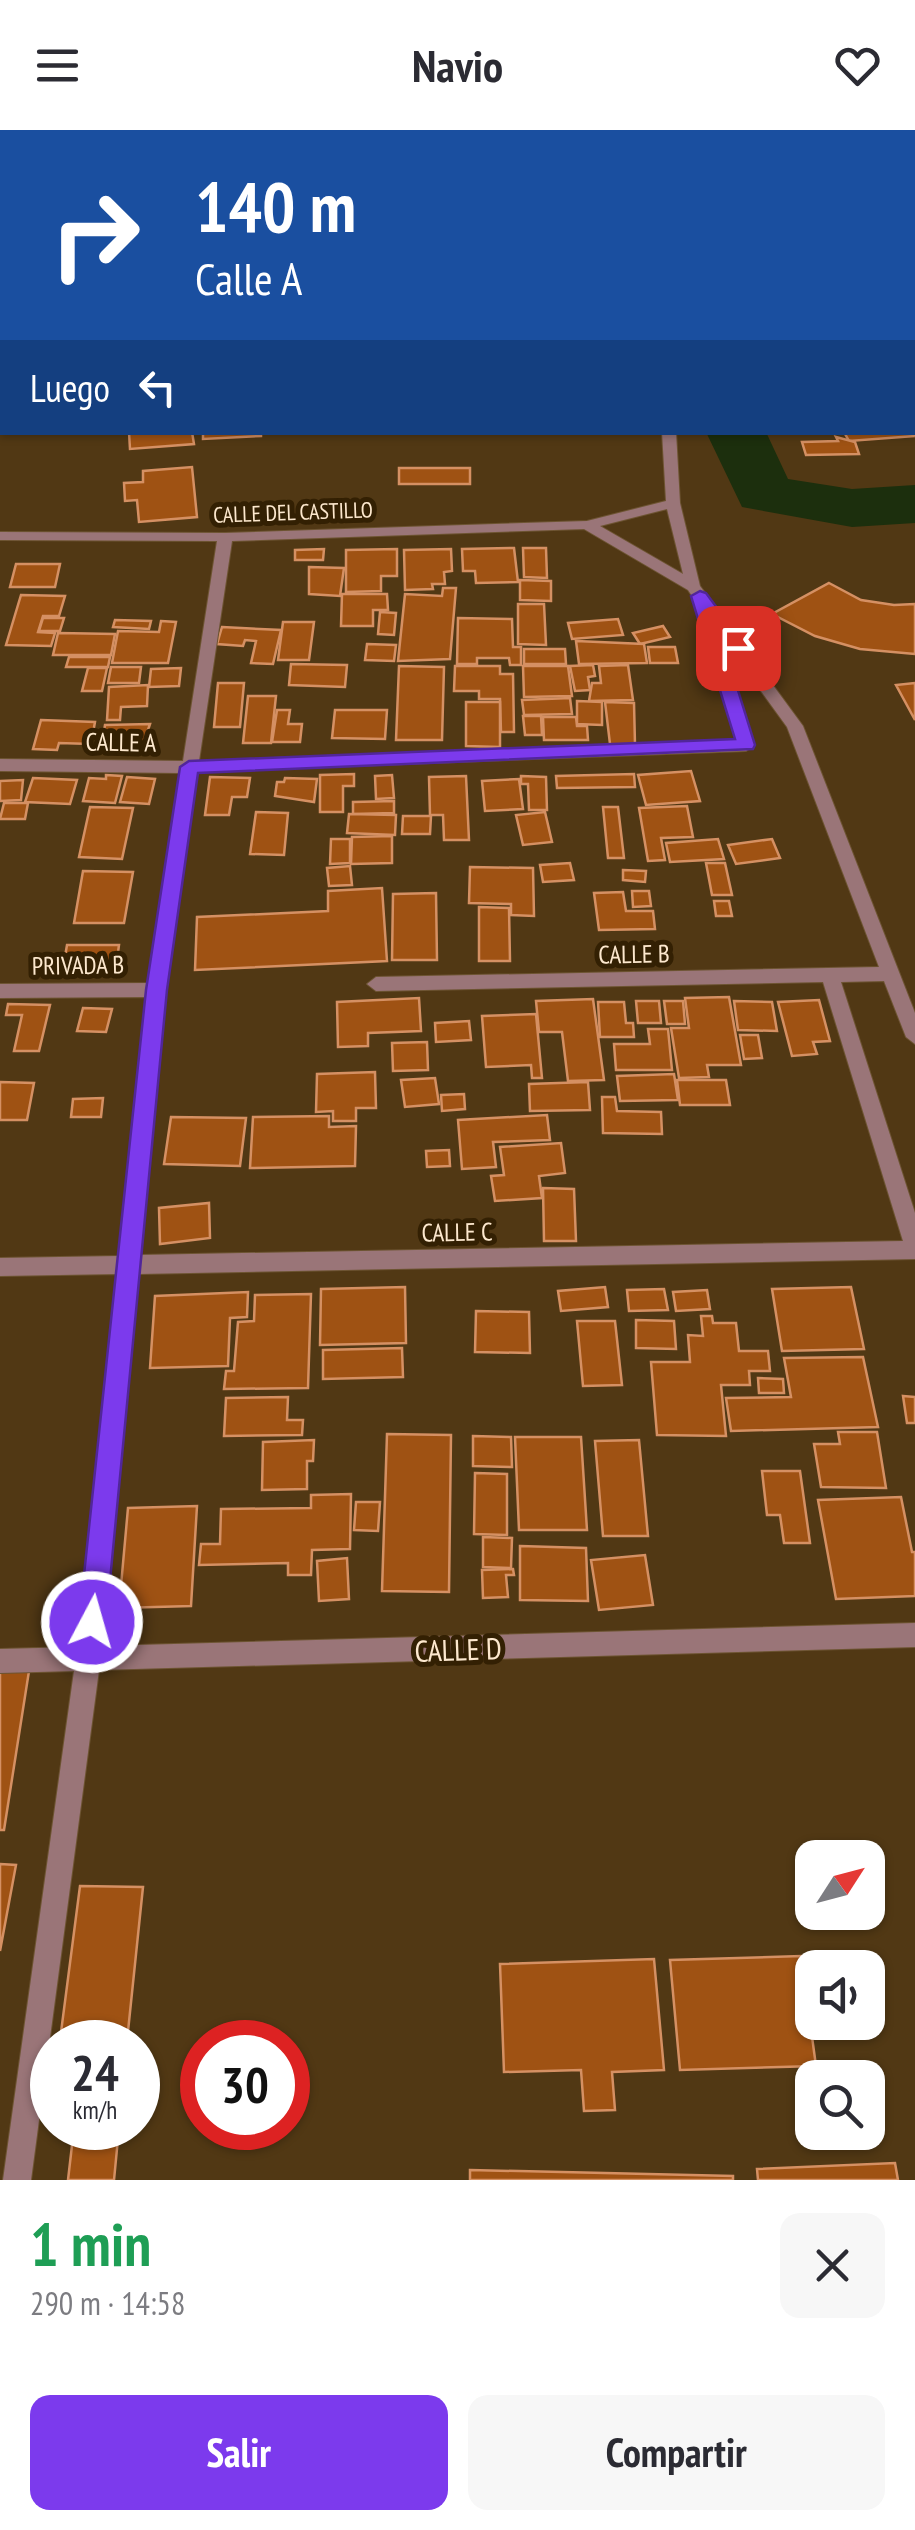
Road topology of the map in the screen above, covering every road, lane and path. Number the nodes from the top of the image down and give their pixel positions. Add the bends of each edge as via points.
1 (669, 435) edge
2 (673, 503) junction
3 (587, 525) junction
4 (0, 536) edge
5 (224, 537) junction
6 (696, 592) junction
7 (0, 765) edge
8 (189, 767) junction
9 (892, 974) junction
10 (830, 975) junction
11 (376, 984) dead end
12 (156, 990) junction
13 (0, 991) edge
14 (915, 1037) edge
15 (915, 1248) edge
16 (128, 1266) junction
17 (0, 1267) edge
18 (915, 1635) edge
19 (88, 1661) junction
20 (0, 1662) edge
21 (12, 2166) edge

1 - 2 street
2 - 3 street, CALLE DEL CASTILLO
2 - 6 street
3 - 5 street, CALLE DEL CASTILLO
3 - 6 street
4 - 5 street, CALLE DEL CASTILLO
5 - 8 street
6 - 8 street, CALLE A via 746,745
6 - 9 street via 795,726
7 - 8 street, CALLE A
8 - 12 street
9 - 10 street, CALLE B
9 - 14 street
10 - 11 street, CALLE B
10 - 15 street, CALLE C
12 - 13 street, PRIVADA B
12 - 16 street
15 - 16 street, CALLE C
16 - 17 street, CALLE C
16 - 19 street
18 - 19 street, CALLE D
19 - 20 street, CALLE D
19 - 21 street

